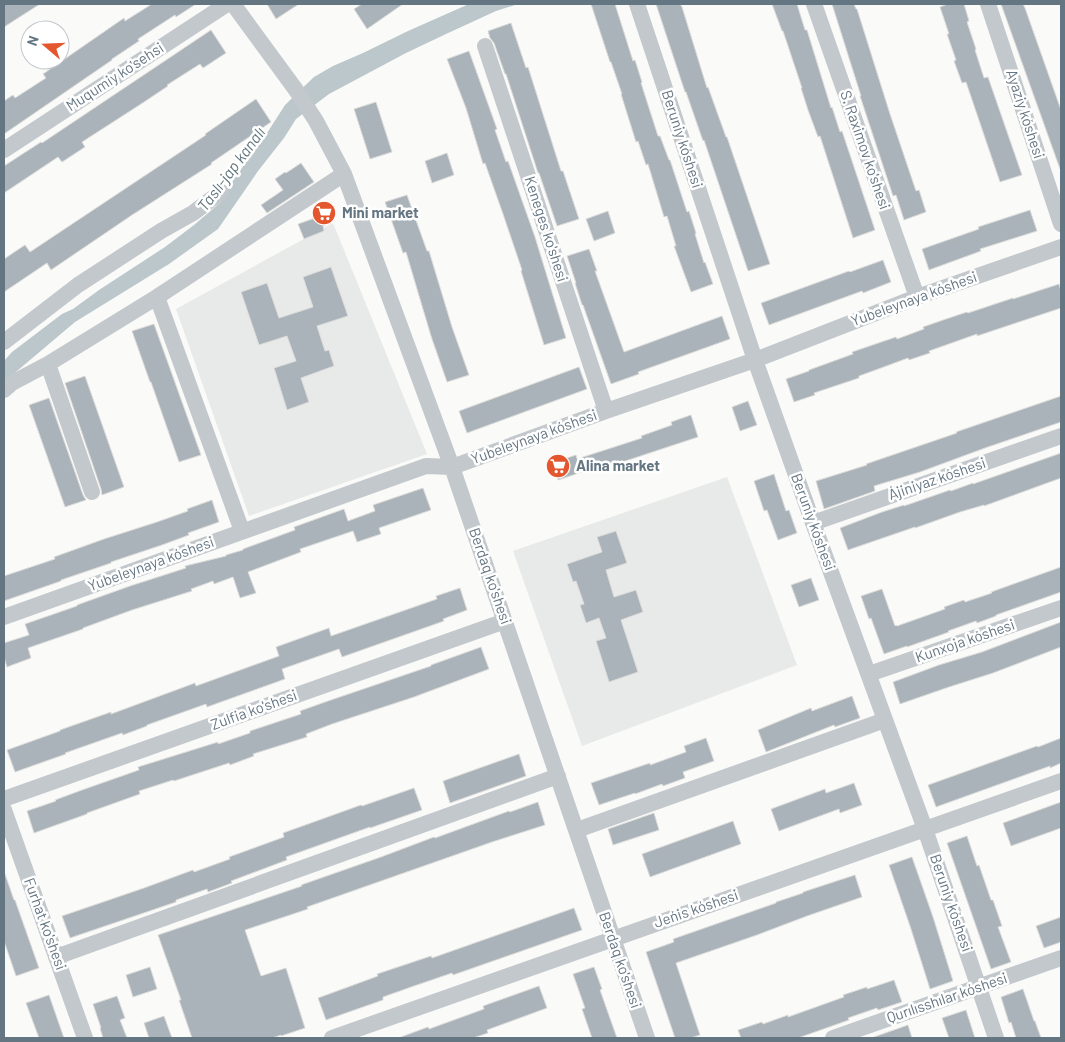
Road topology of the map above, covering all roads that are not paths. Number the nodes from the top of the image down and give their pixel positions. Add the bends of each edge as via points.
1 (227, 4) edge
2 (233, 4) edge
3 (638, 4) edge
4 (814, 4) edge
5 (988, 4) edge
6 (486, 46) dead end
7 (4, 150) edge
8 (344, 174) junction
9 (221, 192) dead end
10 (1061, 224) edge
11 (1061, 247) edge
12 (157, 297) junction
13 (917, 297) junction
14 (4, 342) edge
15 (756, 360) junction
16 (48, 364) junction
17 (4, 390) edge
18 (606, 411) junction
19 (1061, 436) edge
20 (452, 467) junction
21 (92, 492) dead end
22 (813, 523) junction
23 (242, 532) junction
24 (1061, 608) edge
25 (4, 617) edge
26 (505, 620) junction
27 (869, 674) junction
28 (885, 720) junction
29 (558, 776) junction
30 (1061, 782) edge
31 (4, 799) edge
32 (4, 810) edge
33 (926, 829) junction
34 (576, 830) junction
35 (613, 938) junction
36 (56, 956) junction
37 (1061, 958) edge
38 (980, 986) junction
39 (85, 1038) edge
40 (332, 1038) edge
41 (647, 1038) edge
42 (833, 1038) edge
43 (996, 1038) edge

1 - 7 street, Muqumiy ko'sehsi
2 - 8 street, Berdaq ko'shesi via 296,90
3 - 15 street, Beruniy kóshesi
4 - 13 street, S. Raximov ko'shesi
5 - 10 street, Ayaziy kóshesi
6 - 18 street, Keneges ko'shesi
8 - 12 street
8 - 20 street, Berdaq ko'shesi
9 - 14 street via 78,286
11 - 13 street, Yubeleynaya kóshesi
12 - 16 street
12 - 23 street
13 - 15 street, Yubeleynaya kóshesi
15 - 18 street, Yubeleynaya kóshesi
15 - 22 street, Beruniy kóshesi
16 - 17 street
16 - 21 street
18 - 20 street, Yubeleynaya kóshesi
19 - 22 street, Ájiniyaz kóshesi
20 - 23 street, Yubeleynaya kóshesi via 426,466
20 - 26 street, Berdaq ko'shesi
22 - 27 street, Beruniy kóshesi
23 - 25 street, Yubeleynaya kóshesi
24 - 27 street, Kunxoja kóshesi
26 - 29 street, Berdaq ko'shesi
26 - 31 street, Zulfia ko'shesi
27 - 28 street, Beruniy kóshesi
28 - 33 street, Beruniy kóshesi
28 - 34 street
29 - 34 street, Berdaq ko'shesi
29 - 36 street
30 - 33 street, Jeńis kóshesi
32 - 36 street, Furhat ko'shesi
33 - 35 street, Jeńis kóshesi
33 - 38 street, Beruniy kóshesi
34 - 35 street, Berdaq ko'shesi
35 - 40 street, Jeńis kóshesi
35 - 41 street, Berdaq ko'shesi
36 - 39 street, Furhat ko'shesi
37 - 38 street, Qurılısshılar kóshesi
38 - 42 street, Qurılısshılar kóshesi
38 - 43 street, Beruniy kóshesi

